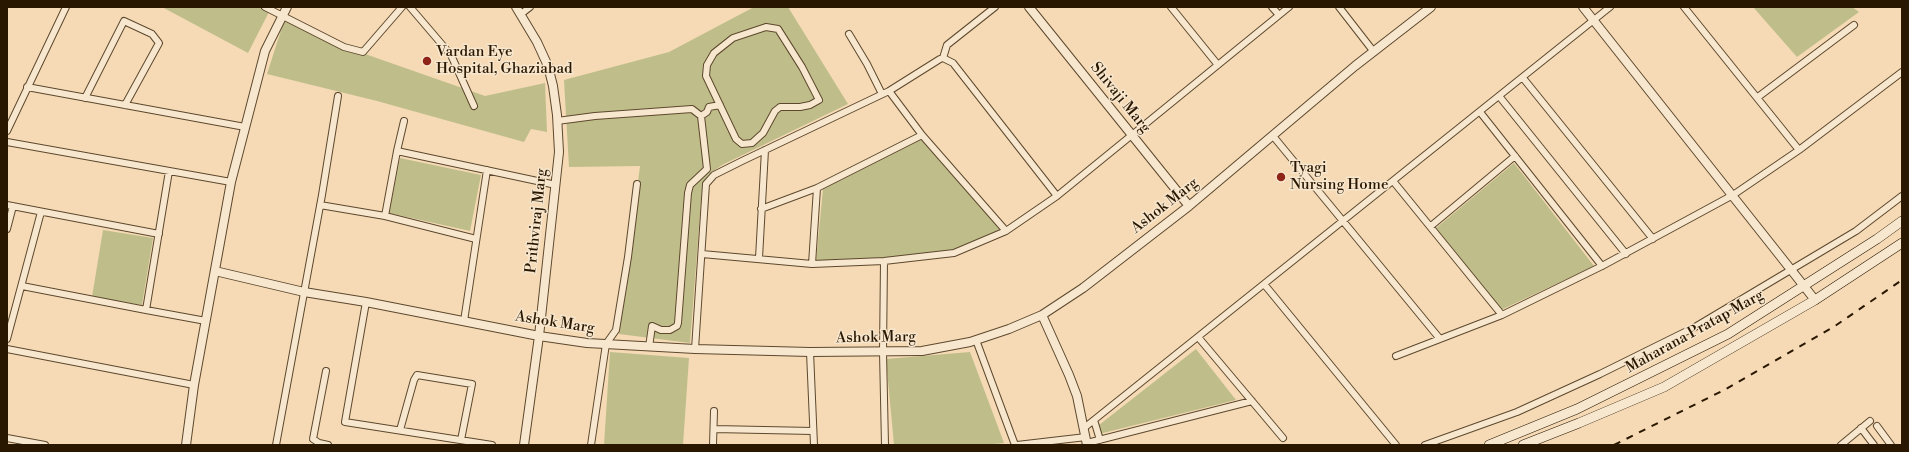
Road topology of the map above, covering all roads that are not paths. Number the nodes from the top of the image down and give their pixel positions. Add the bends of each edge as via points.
1 (66, 7) edge
2 (265, 7) edge
3 (287, 7) edge
4 (402, 7) edge
5 (410, 7) edge
6 (530, 7) edge
7 (995, 7) edge
8 (1029, 7) edge
9 (1171, 7) edge
10 (1272, 7) edge
11 (1289, 7) edge
12 (1339, 7) edge
13 (1431, 7) edge
14 (1583, 7) edge
15 (1610, 7) edge
16 (1684, 7) edge
17 (518, 10) edge
18 (1279, 15) junction
19 (282, 16) junction
20 (1594, 21) junction
21 (1854, 25) dead end
22 (849, 34) dead end
23 (1374, 52) junction
24 (944, 58) junction
25 (1218, 65) junction
26 (1902, 72) edge
27 (1523, 78) junction
28 (27, 87) junction
29 (889, 91) junction
30 (882, 94) junction
31 (338, 96) dead end
32 (1499, 96) junction
33 (1758, 97) junction
34 (85, 98) junction
35 (125, 105) junction
36 (720, 105) junction
37 (474, 106) dead end
38 (1480, 112) junction
39 (701, 116) junction
40 (404, 121) dead end
41 (557, 121) junction
42 (245, 127) junction
43 (7, 131) edge
44 (922, 135) junction
45 (1132, 136) junction
46 (1273, 136) junction
47 (7, 142) edge
48 (765, 150) junction
49 (1799, 150) junction
50 (397, 151) junction
51 (1515, 156) junction
52 (487, 170) junction
53 (169, 171) junction
54 (1393, 181) junction
55 (231, 182) junction
56 (637, 184) dead end
57 (556, 185) junction
58 (816, 188) junction
59 (1733, 195) junction
60 (1056, 196) junction
61 (1902, 196) edge
62 (320, 205) junction
63 (10, 206) edge
64 (1189, 206) junction
65 (761, 209) junction
66 (41, 212) junction
67 (385, 216) junction
68 (1343, 221) junction
69 (1902, 222) edge
70 (1431, 226) junction
71 (7, 229) edge
72 (1006, 231) junction
73 (159, 234) junction
74 (476, 238) junction
75 (1653, 239) junction
76 (1902, 243) edge
77 (702, 254) junction
78 (1626, 254) junction
79 (759, 258) junction
80 (884, 261) junction
81 (812, 264) junction
82 (1602, 266) junction
83 (1791, 269) junction
84 (215, 271) junction
85 (1264, 284) junction
86 (22, 286) junction
87 (1805, 286) junction
88 (304, 292) junction
89 (1815, 300) junction
90 (366, 302) junction
91 (146, 310) junction
92 (1502, 314) junction
93 (1042, 315) junction
94 (206, 321) junction
95 (464, 321) junction
96 (538, 336) junction
97 (1198, 337) junction
98 (7, 339) edge
99 (1440, 339) junction
100 (976, 340) junction
101 (606, 344) junction
102 (649, 347) junction
103 (7, 349) edge
104 (695, 349) junction
105 (810, 352) junction
106 (883, 352) junction
107 (1396, 356) dead end
108 (326, 371) dead end
109 (194, 385) junction
110 (1252, 401) junction
111 (714, 411) dead end
112 (1094, 420) junction
113 (1870, 421) dead end
114 (1877, 426) dead end
115 (1084, 428) junction
116 (1862, 428) junction
117 (714, 429) junction
118 (400, 430) junction
119 (813, 431) junction
120 (7, 438) edge
121 (1283, 438) dead end
122 (461, 440) junction
123 (1100, 440) junction
124 (1087, 442) edge
125 (45, 445) edge
126 (186, 445) edge
127 (276, 445) edge
128 (328, 445) edge
129 (492, 445) edge
130 (524, 445) edge
131 (591, 445) edge
132 (714, 445) edge
133 (814, 445) edge
134 (885, 445) edge
135 (1016, 445) edge
136 (1396, 445) edge
137 (1426, 445) edge
138 (1489, 445) edge
139 (1523, 445) edge
140 (1841, 445) edge
141 (1874, 445) edge
142 (1890, 445) edge

1 - 28 street
2 - 19 street
3 - 19 street
4 - 19 street via 363,52 344,47
5 - 37 street via 451,56
6 - 17 street
7 - 24 street via 947,45
8 - 45 street, Shivaji Marg
9 - 25 street
10 - 18 street
11 - 18 street
12 - 23 street
13 - 23 street, Ashok Marg
14 - 20 street
15 - 20 street
16 - 33 street
17 - 41 street, Prithviraj Marg via 548,66
18 - 25 street
19 - 42 street via 265,51
20 - 27 street
20 - 59 street
21 - 33 street
22 - 30 street via 868,64
23 - 46 street, Ashok Marg
24 - 29 street
24 - 60 street via 953,63
25 - 45 street
26 - 49 street
27 - 32 street
27 - 75 street
28 - 34 street
28 - 43 street
29 - 30 street
29 - 44 street
30 - 48 street
31 - 62 street
32 - 38 street
32 - 78 street
33 - 49 street
34 - 35 street
34 - 35 street via 124,21 152,34 159,43
35 - 42 street
36 - 36 street via 706,76 707,65 714,53 733,38 766,27 778,29 819,100 800,107 780,107 775,111 764,133 752,143 742,144 736,139
36 - 39 street via 709,107
38 - 51 street
38 - 54 street
39 - 41 street via 692,109
39 - 102 street via 707,169 690,185 688,194 678,323 670,330 652,326
40 - 50 street
41 - 57 street, Prithviraj Marg via 559,152
42 - 55 street
44 - 58 street
44 - 72 street
45 - 60 street
45 - 64 street, Shivaji Marg
46 - 64 street, Ashok Marg
46 - 68 street
47 - 53 street
48 - 65 street
48 - 77 street via 714,175 706,184
49 - 59 street
50 - 52 street
50 - 67 street
51 - 70 street
51 - 82 street
52 - 57 street
52 - 74 street
53 - 55 street
53 - 73 street
54 - 68 street
54 - 70 street
55 - 84 street
56 - 101 street via 616,330
57 - 96 street, Prithviraj Marg
58 - 65 street
58 - 81 street
59 - 75 street
59 - 83 street
60 - 72 street
61 - 83 street via 1856,231
62 - 67 street
62 - 88 street
63 - 66 street
63 - 71 street
64 - 93 street, Ashok Marg via 1083,288
65 - 79 street
66 - 73 street
66 - 86 street
67 - 74 street
68 - 85 street
68 - 99 street
69 - 87 main road, Maharana Pratap Marg
70 - 92 street
72 - 80 street via 954,253
73 - 91 street
74 - 95 street
75 - 78 street
76 - 89 main road, Maharana Pratap Marg
77 - 79 street
77 - 104 street
78 - 82 street
79 - 81 street
80 - 81 street
80 - 106 street
82 - 92 street
83 - 87 street
83 - 137 street via 1695,327 1600,374 1517,412
84 - 88 street, Ashok Marg
84 - 94 street
85 - 97 street
85 - 136 street
86 - 91 street
86 - 98 street
87 - 89 street
87 - 138 main road, Maharana Pratap Marg via 1728,334 1656,371 1577,410
88 - 90 street, Ashok Marg
88 - 127 street
89 - 139 main road, Maharana Pratap Marg via 1664,387
90 - 95 street, Ashok Marg
90 - 118 street via 345,422
91 - 94 street
92 - 99 street
93 - 100 street, Ashok Marg
93 - 115 street via 1070,375
94 - 109 street
95 - 96 street, Ashok Marg
96 - 101 street, Ashok Marg
96 - 130 street, Prithviraj Marg
97 - 110 street
97 - 112 street
99 - 107 street
100 - 106 street, Ashok Marg via 922,351
100 - 135 street
101 - 102 street, Ashok Marg
101 - 131 street
102 - 104 street, Ashok Marg
103 - 109 street
104 - 105 street, Ashok Marg
105 - 106 street, Ashok Marg
105 - 119 street
106 - 134 street
108 - 128 street via 313,440
109 - 126 street
110 - 121 street
110 - 123 street
111 - 117 street
112 - 115 street
112 - 123 street
113 - 116 street
114 - 142 street
115 - 124 street
116 - 140 street
116 - 141 street
117 - 119 street
117 - 132 street
118 - 122 street
118 - 122 street via 417,376 472,384
119 - 133 street
120 - 125 street
122 - 129 street
123 - 124 street
124 - 135 street

